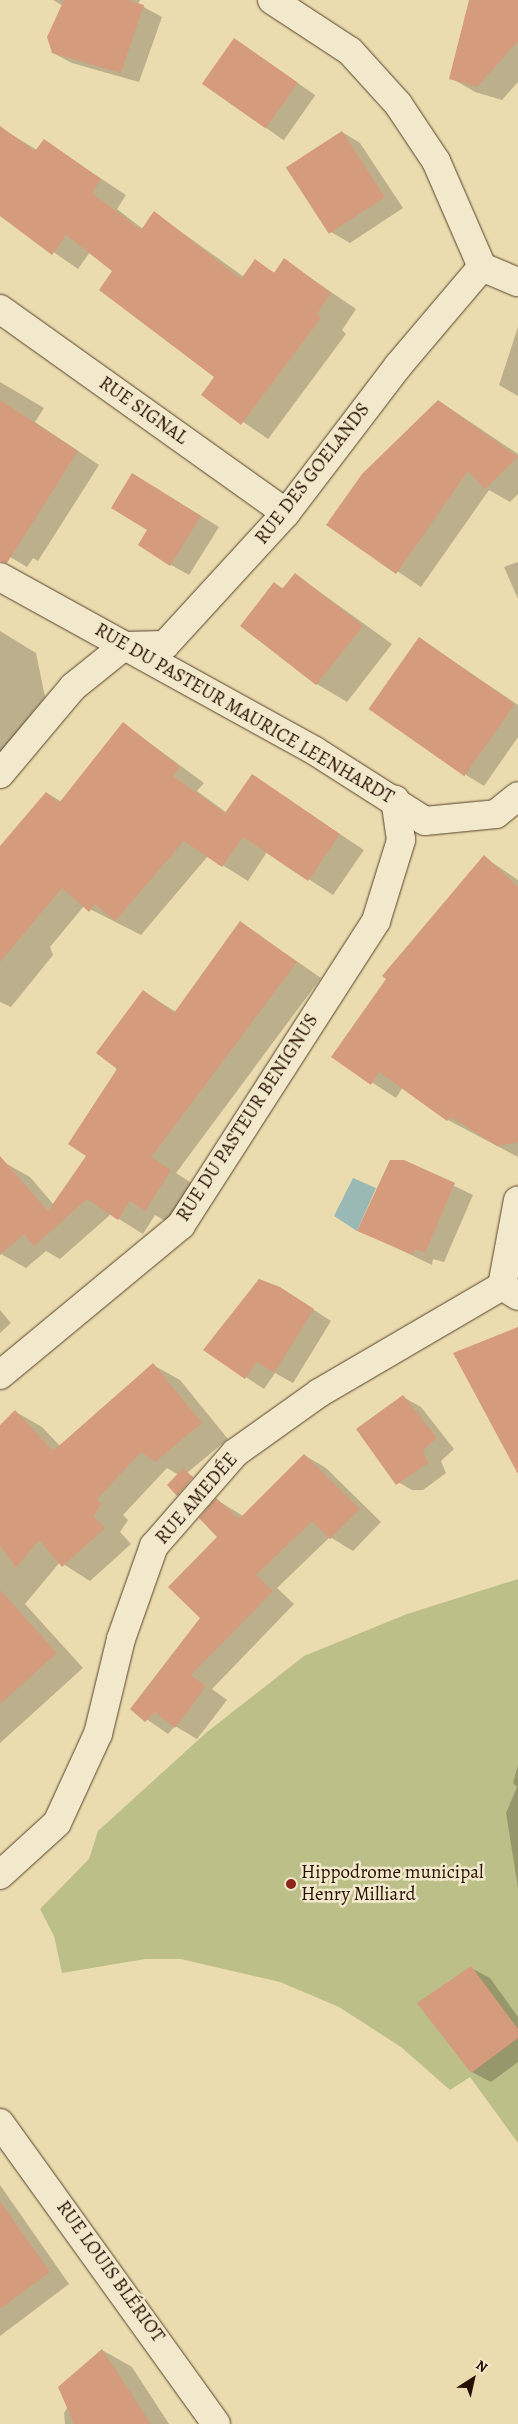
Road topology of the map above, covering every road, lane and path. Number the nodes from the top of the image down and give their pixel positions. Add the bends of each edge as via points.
1 (272, 0) edge
2 (482, 267) junction
3 (518, 282) edge
4 (0, 309) edge
5 (286, 513) junction
6 (0, 577) edge
7 (124, 646) junction
8 (0, 774) edge
9 (518, 796) edge
10 (395, 800) junction
11 (518, 1200) edge
12 (510, 1291) edge
13 (0, 1375) edge
14 (0, 1875) edge
15 (0, 2123) edge
16 (216, 2424) edge

1 - 2 street via 350,51 398,104 436,161
2 - 3 street
2 - 5 street, RUE DES GOELANDS via 398,366
4 - 5 street, RUE SIGNAL
5 - 7 street, RUE DES GOELANDS via 165,645
6 - 7 street, RUE DU PASTEUR MAURICE LEENHARDT
7 - 8 street via 73,687
7 - 10 street, RUE DU PASTEUR MAURICE LEENHARDT
9 - 10 street, RUE DU PASTEUR MAURICE LEENHARDT via 496,814 425,820
10 - 13 street, RUE DU PASTEUR BENIGNUS via 401,840 376,920 181,1225
11 - 12 street
12 - 14 street, RUE AMEDÉE via 319,1393 235,1453 154,1546 121,1639 98,1734 57,1822
15 - 16 street, RUE LOUIS BLÉRIOT

